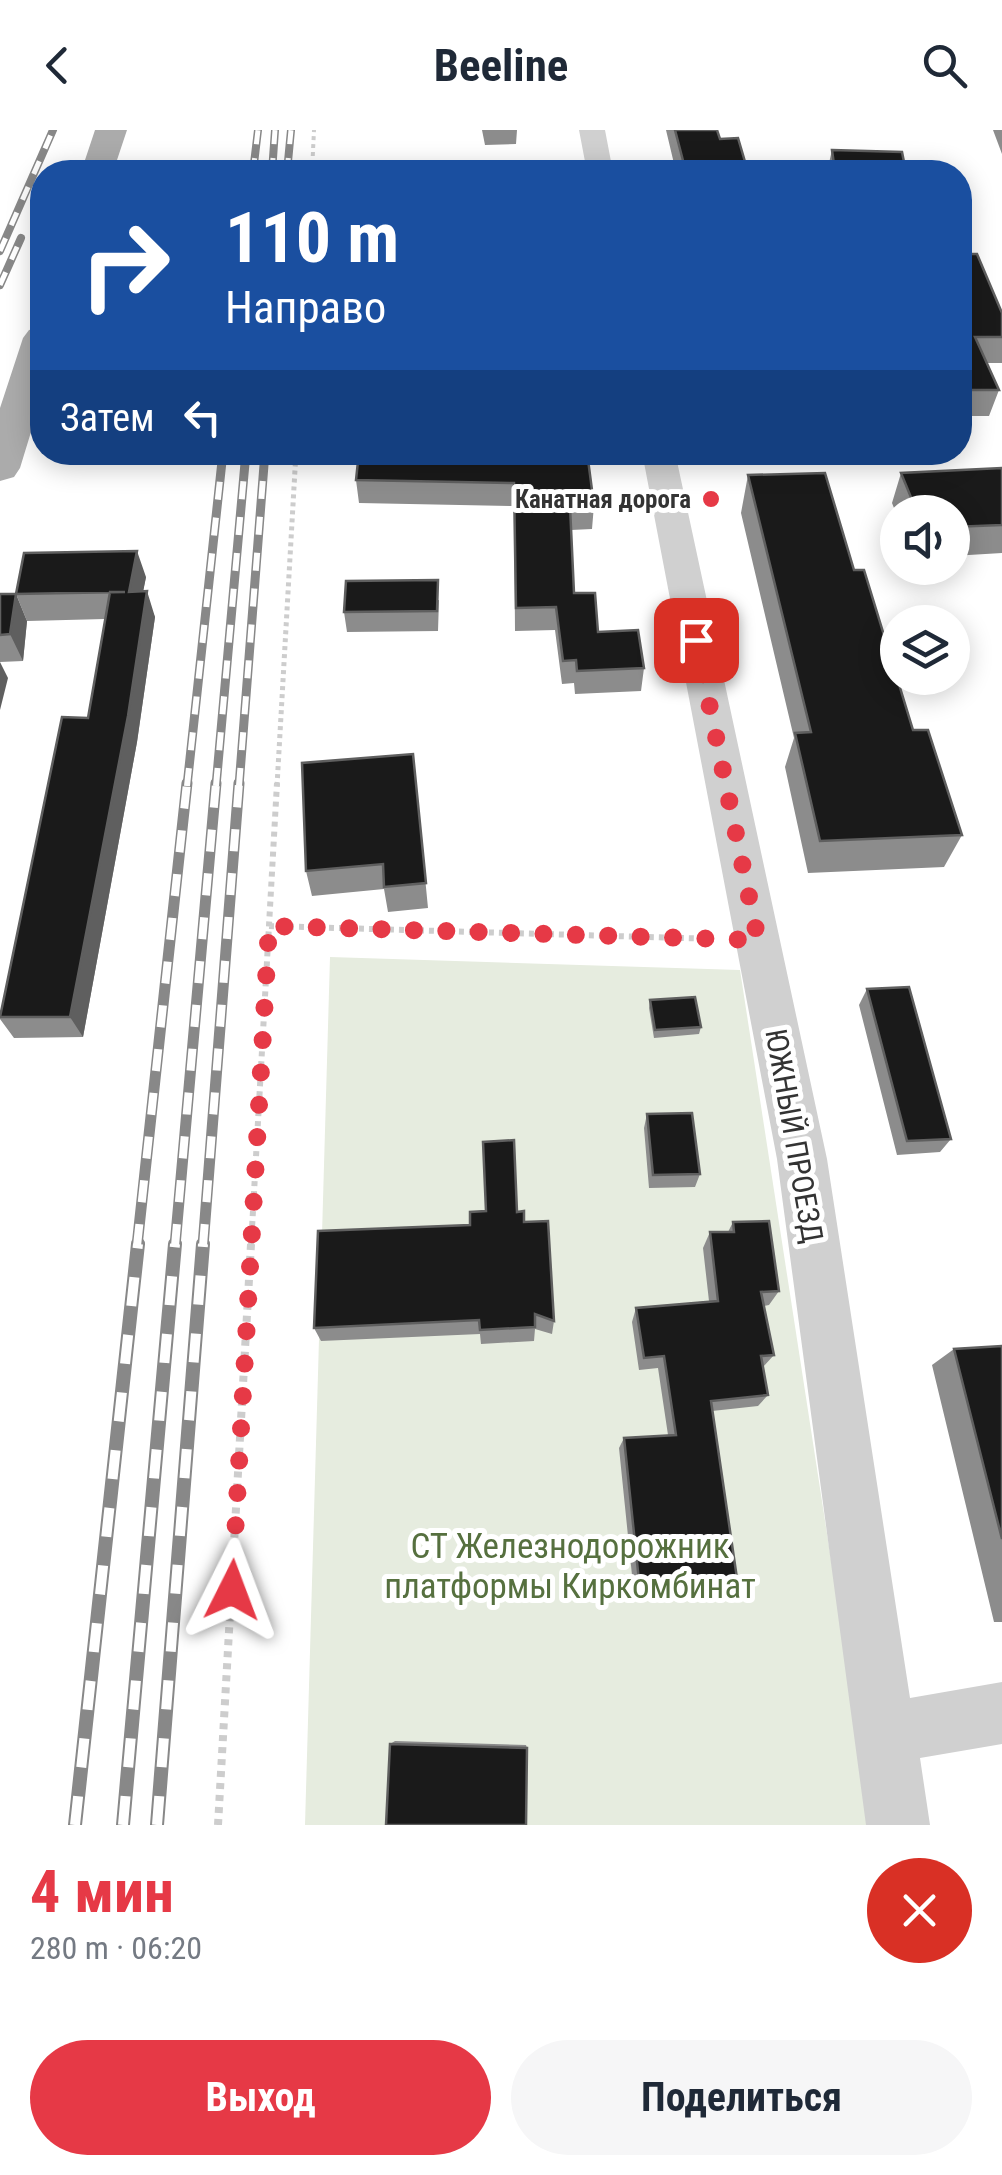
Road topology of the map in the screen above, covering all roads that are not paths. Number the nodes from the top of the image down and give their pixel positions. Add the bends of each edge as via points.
1 (111, 130) edge
2 (592, 130) edge
3 (101, 160) edge
4 (598, 160) edge
5 (30, 375) edge
6 (661, 465) edge
7 (0, 468) edge
8 (1002, 1713) edge
9 (882, 1734) junction
10 (898, 1825) edge

1 - 3 main road
2 - 4 street
5 - 7 main road
6 - 9 street, ЮЖНЫЙ ПРОЕЗД via 802,1159
8 - 9 street
9 - 10 street, ЮЖНЫЙ ПРОЕЗД

